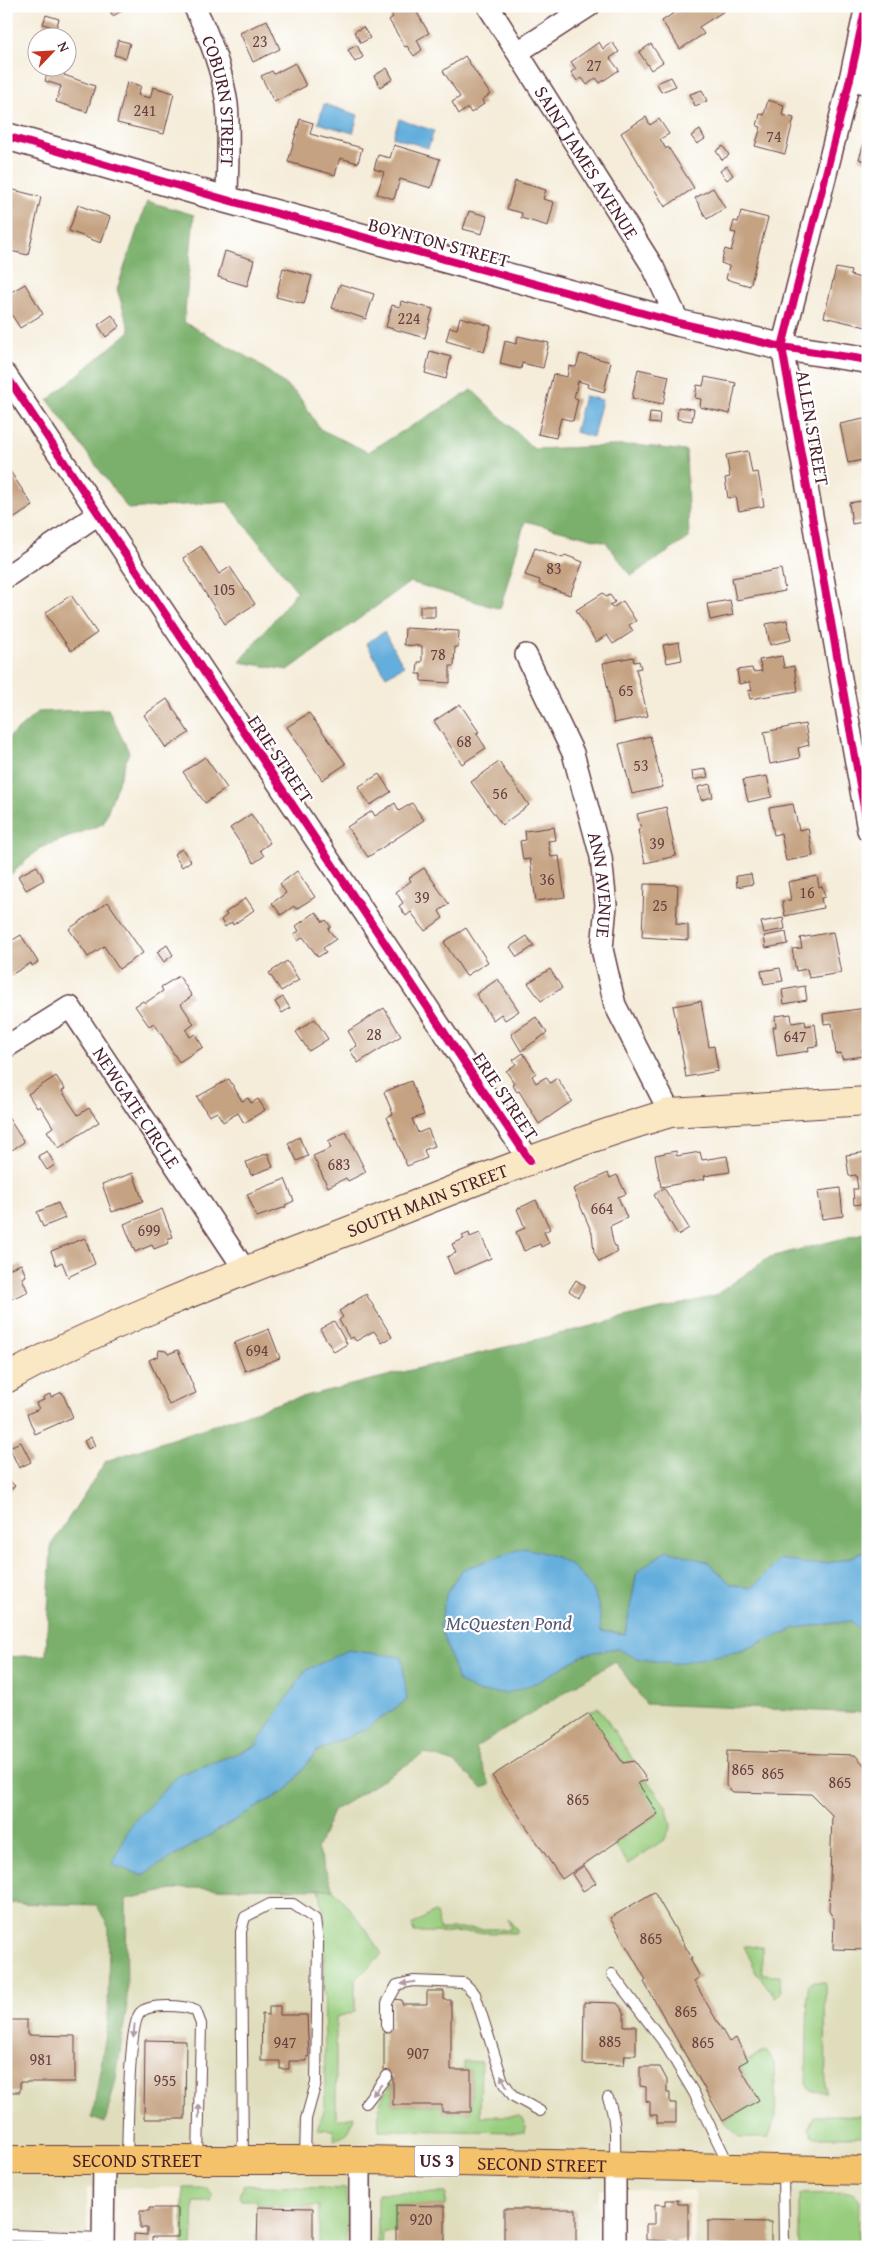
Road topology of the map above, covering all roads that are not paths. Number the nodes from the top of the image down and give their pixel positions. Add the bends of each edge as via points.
1 (194, 6) edge
2 (488, 6) edge
3 (589, 6) edge
4 (866, 6) edge
5 (518, 52) junction
6 (859, 81) edge
7 (6, 136) edge
8 (227, 200) junction
9 (679, 323) junction
10 (782, 347) junction
11 (868, 360) edge
12 (6, 376) edge
13 (98, 514) junction
14 (6, 576) edge
15 (526, 655) dead end
16 (868, 830) edge
17 (6, 1047) edge
18 (868, 1101) edge
19 (670, 1113) junction
20 (530, 1160) junction
21 (245, 1270) junction
22 (6, 1379) edge
23 (612, 1974) dead end
24 (387, 2027) dead end
25 (387, 2076) dead end
26 (608, 2098) dead end
27 (366, 2103) dead end
28 (540, 2111) dead end
29 (6, 2160) edge
30 (116, 2160) junction
31 (198, 2160) junction
32 (243, 2160) junction
33 (304, 2160) junction
34 (360, 2160) junction
35 (615, 2165) junction
36 (731, 2168) junction
37 (783, 2169) junction
38 (868, 2171) edge
39 (6, 2235) edge
40 (103, 2242) edge
41 (360, 2247) edge
42 (615, 2247) edge
43 (784, 2247) edge

1 - 8 street, COBURN STREET via 220,68 227,105
2 - 5 street, SAINT JAMES AVENUE
3 - 5 street
4 - 6 street, ALLEN STREET
5 - 9 street, SAINT JAMES AVENUE via 653,267
6 - 10 street, ALLEN STREET
7 - 8 street, BOYNTON STREET
8 - 9 street, BOYNTON STREET
9 - 10 street, BOYNTON STREET
10 - 11 street, BOYNTON STREET
10 - 16 street, ALLEN STREET
12 - 13 street, ERIE STREET
13 - 14 street
13 - 20 street, ERIE STREET
15 - 19 street, ANN AVENUE via 573,753 600,857 606,905 602,949 615,1005
17 - 21 street, NEWGATE CIRCLE via 70,1007
18 - 19 main road, SOUTH MAIN STREET
19 - 20 main road, SOUTH MAIN STREET
20 - 21 main road, SOUTH MAIN STREET
21 - 22 main road, SOUTH MAIN STREET via 103,1330
23 - 36 lane via 674,2060
28 -> 24 lane via 513,2096 503,2081 475,1994 464,1983 413,1981 397,1985 387,2003
25 -> 27 lane
26 - 35 lane via 616,2132
29 - 30 main road, SECOND STREET / US 3
30 - 31 main road, SECOND STREET / US 3
31 -> 30 lane via 201,2024 196,2011 187,2006 149,2007 135,2022 130,2081
30 - 40 street
31 - 32 main road, SECOND STREET / US 3
32 - 33 main road, SECOND STREET / US 3
32 - 33 lane via 241,1932 245,1917 270,1904 293,1904 315,1919 318,1942 316,2083 306,2119
33 - 34 main road, SECOND STREET / US 3
34 - 35 main road, SECOND STREET / US 3
34 - 41 street
35 - 36 main road, SECOND STREET / US 3
35 - 42 street
36 - 37 main road, SECOND STREET / US 3
37 - 38 main road, SECOND STREET / US 3
37 - 43 lane
39 - 40 lane

